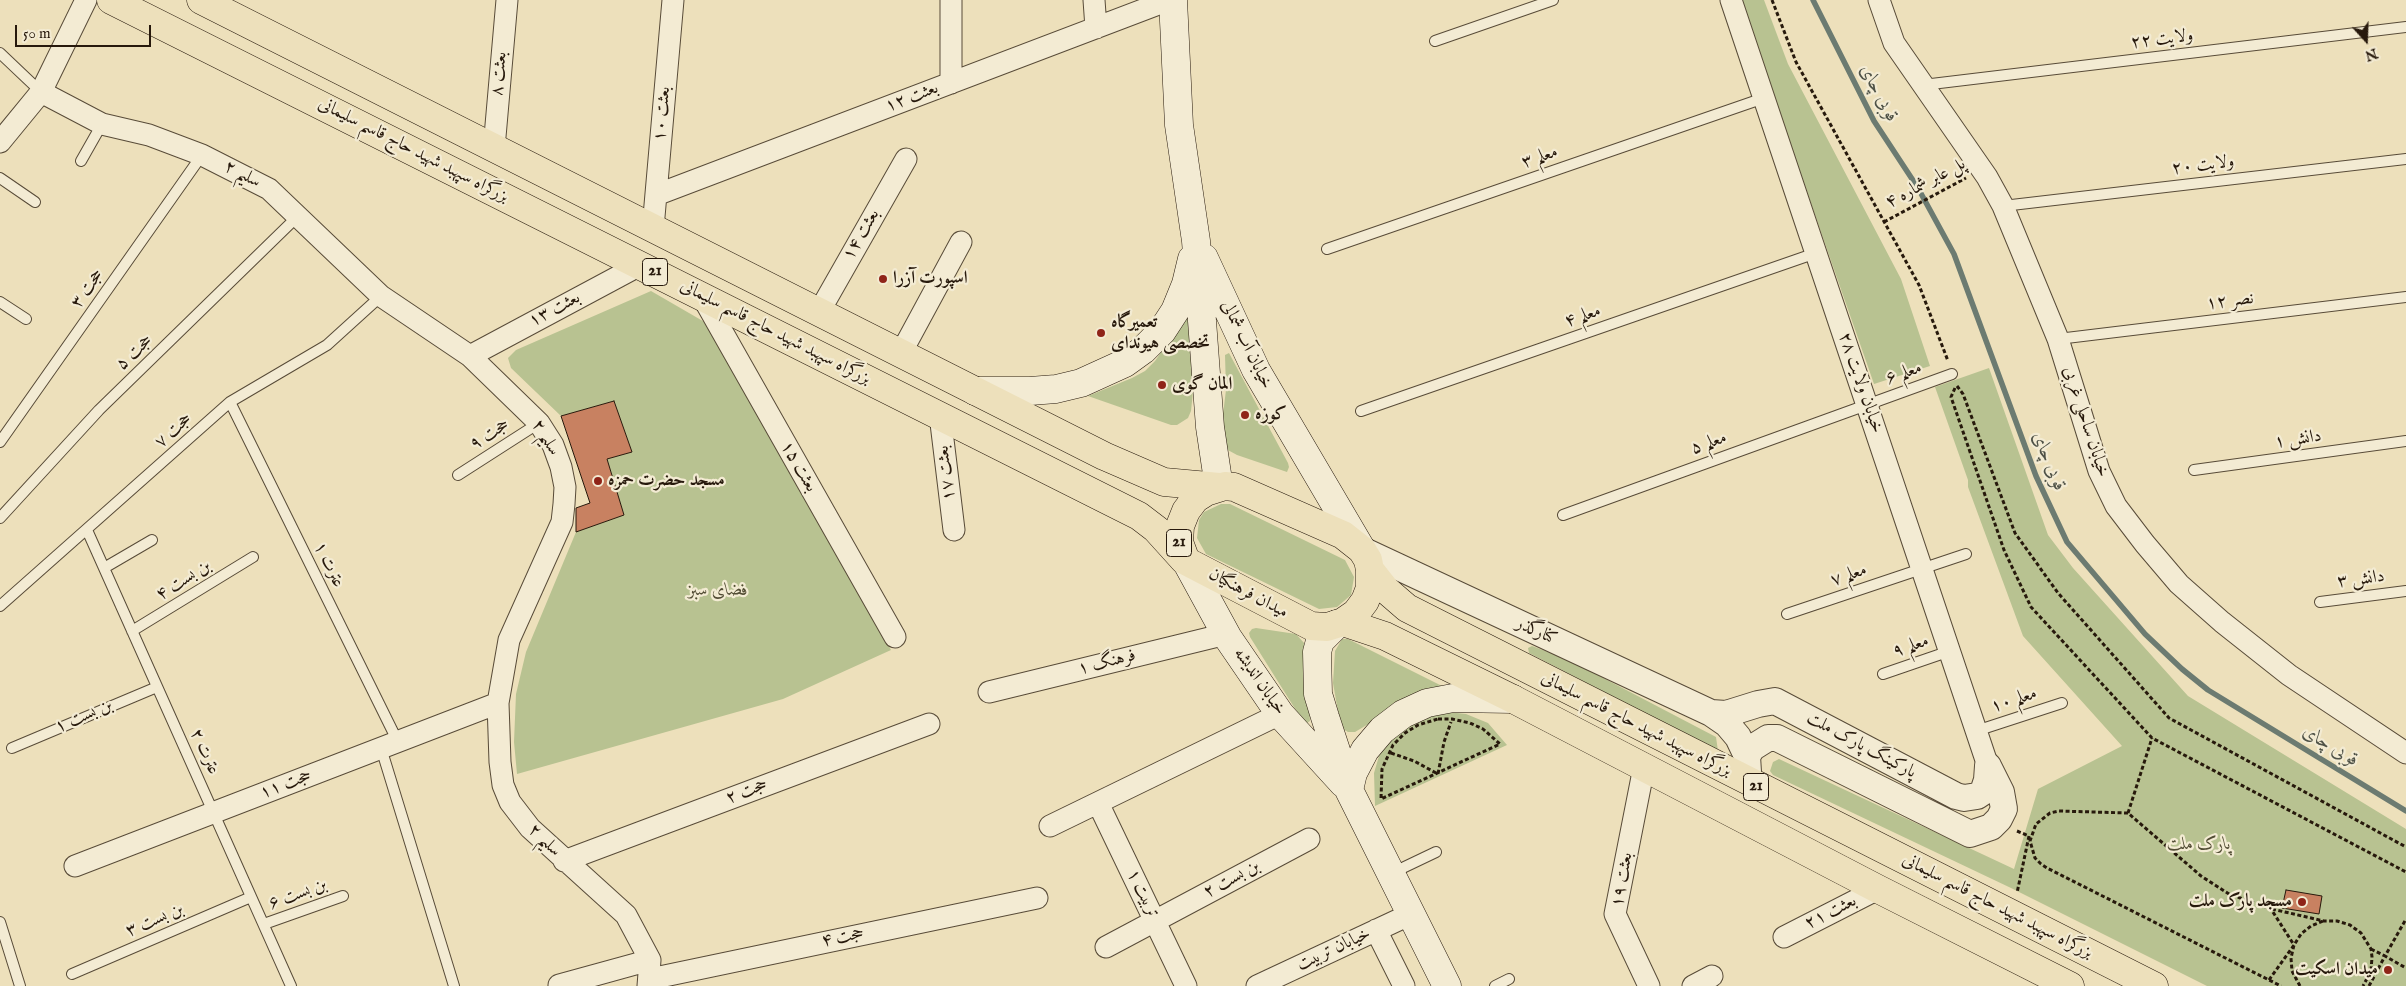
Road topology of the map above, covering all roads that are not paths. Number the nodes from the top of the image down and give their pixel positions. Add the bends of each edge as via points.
1 (86, 0) edge
2 (111, 0) edge
3 (201, 0) edge
4 (507, 0) edge
5 (673, 0) edge
6 (952, 0) edge
7 (1094, 0) edge
8 (1171, 0) edge
9 (1553, 0) edge
10 (1731, 0) edge
11 (1879, 0) edge
12 (2406, 27) edge
13 (1096, 28) junction
14 (1435, 41) dead end
15 (0, 53) edge
16 (951, 83) junction
17 (1922, 86) junction
18 (42, 92) junction
19 (1764, 98) junction
20 (102, 124) junction
21 (0, 142) edge
22 (494, 148) junction
23 (202, 155) junction
24 (906, 159) dead end
25 (2406, 159) edge
26 (82, 162) dead end
27 (0, 178) edge
28 (656, 196) junction
29 (35, 202) dead end
30 (2004, 206) junction
31 (298, 216) junction
32 (653, 228) junction
33 (1196, 241) junction
34 (962, 242) dead end
35 (1327, 249) dead end
36 (1816, 253) junction
37 (640, 265) junction
38 (381, 296) junction
39 (702, 296) junction
40 (2406, 297) edge
41 (0, 302) edge
42 (819, 312) junction
43 (26, 320) dead end
44 (2058, 339) junction
45 (901, 353) junction
46 (470, 356) junction
47 (1952, 374) road end
48 (975, 391) junction
49 (230, 402) junction
50 (1867, 404) junction
51 (1361, 411) dead end
52 (940, 415) junction
53 (539, 423) junction
54 (2406, 441) edge
55 (0, 442) edge
56 (2194, 470) dead end
57 (458, 475) dead end
58 (1218, 487) junction
59 (1563, 515) dead end
60 (0, 518) edge
61 (87, 530) junction
62 (954, 530) dead end
63 (152, 540) dead end
64 (1966, 554) dead end
65 (253, 558) dead end
66 (1366, 560) junction
67 (1186, 561) junction
68 (104, 568) junction
69 (1922, 568) junction
70 (2406, 591) edge
71 (2320, 602) dead end
72 (0, 606) edge
73 (1787, 614) dead end
74 (1340, 623) junction
75 (132, 631) junction
76 (1226, 634) junction
77 (895, 638) dead end
78 (1950, 651) junction
79 (1883, 674) dead end
80 (157, 687) junction
81 (989, 692) dead end
82 (1513, 699) junction
83 (498, 703) junction
84 (2062, 703) dead end
85 (1758, 704) junction
86 (1711, 713) junction
87 (1280, 714) junction
88 (929, 724) dead end
89 (1976, 731) junction
90 (1768, 738) junction
91 (389, 745) junction
92 (12, 748) dead end
93 (2406, 753) edge
94 (1747, 756) junction
95 (1988, 766) junction
96 (1644, 767) junction
97 (1760, 788) junction
98 (1349, 790) junction
99 (1098, 803) junction
100 (214, 813) junction
101 (1050, 826) dead end
102 (1310, 839) dead end
103 (1436, 852) dead end
104 (564, 861) junction
105 (75, 866) dead end
106 (1390, 874) junction
107 (1878, 889) junction
108 (343, 896) dead end
109 (251, 897) junction
110 (1036, 898) dead end
111 (1411, 914) junction
112 (1154, 921) junction
113 (0, 922) edge
114 (264, 924) junction
115 (1376, 930) junction
116 (1784, 937) dead end
117 (1106, 947) dead end
118 (72, 974) dead end
119 (649, 975) edge
120 (1712, 976) dead end
121 (1509, 979) dead end
122 (559, 985) edge
123 (20, 986) edge
124 (291, 986) edge
125 (454, 986) edge
126 (1186, 986) edge
127 (1257, 986) edge
128 (1404, 986) edge
129 (1447, 986) edge
130 (1495, 986) edge
131 (1650, 986) edge
132 (1693, 986) edge
133 (2070, 986) edge
134 (2154, 986) edge

1 - 18 street
2 - 37 highway, بزرگراه سپهبد شهید حاج قاسم سلیمانی / 21
3 - 22 highway, 21
4 - 22 street, بعثت ۸
5 - 28 street, بعثت ۱۰
6 - 16 street
7 - 13 street
8 - 13 street, بعثت ۱۲
8 - 33 main road, خیابان آب شمالی via 1179,125
9 - 14 lane
10 - 19 street, خیابان ولایت ۲۸
11 - 17 street, خیابان ساحلی غربی via 1894,43
12 - 17 lane, ولایت ۲۲
13 - 16 street, بعثت ۱۲
15 - 18 lane
16 - 28 street, بعثت ۱۲
17 - 30 street, خیابان ساحلی غربی
18 - 20 street, سلیم ۲
18 - 21 street
19 - 35 lane, معلم ۳
19 - 36 street, خیابان ولایت ۲۸
20 - 23 street, سلیم ۲ via 149,135
20 - 26 lane
22 - 32 highway, 21
23 - 31 street, سلیم ۲ via 269,189
23 - 55 lane, حجت ۳
24 - 42 street, بعثت ۱۴
25 - 30 lane, ولایت ۲۰
27 - 29 lane
28 - 32 street, بعثت ۱۰
30 - 44 street, خیابان ساحلی غربی
31 - 38 street, سلیم ۲
31 - 60 lane, حجت ۵ via 98,410
32 - 42 highway, 21
33 - 48 main road via 1186,284 1175,311 1162,331 1143,350 1081,383 1030,391
33 - 58 main road, خیابان آب شمالی via 1210,427
33 - 66 main road, خیابان آب شمالی via 1256,370
34 - 45 street
36 - 50 street, خیابان ولایت ۲۸
36 - 51 lane, معلم ۴
37 - 39 highway, بزرگراه سپهبد شهید حاج قاسم سلیمانی / 21
37 - 46 street, بعثت ۱۳
38 - 46 street, سلیم ۲
38 - 49 lane, حجت ۷ via 327,345
39 - 52 highway, بزرگراه سپهبد شهید حاج قاسم سلیمانی / 21
39 - 77 street, بعثت ۱۵
40 - 44 lane, نصر ۱۲
41 - 43 lane
42 - 45 highway, 21
44 - 93 street, خیابان ساحلی غربی via 2099,472 2116,506 2145,544 2179,584 2222,622 2289,675
45 - 48 highway, 21
46 - 53 street, سلیم ۲
47 - 50 lane, معلم ۶
48 - 58 highway, 21 via 1104,456 1164,482
49 - 61 lane, حجت ۷
49 - 91 lane, عترت ۱
50 - 59 lane, معلم ۵
50 - 69 street, خیابان ولایت ۲۸
52 - 62 street, بعثت ۱۷
52 - 67 highway, بزرگراه سپهبد شهید حاج قاسم سلیمانی / 21 via 1139,516
53 - 57 lane, حجت ۹
53 - 83 street, سلیم ۲ via 553,445 561,467 562,522 509,640
54 - 56 lane, دانش ۱
58 - 66 highway, 21 via 1234,487 1343,535
58 - 67 highway, 21 via 1195,499 1182,518 1179,542
61 - 68 lane, عترت ۲
61 - 72 lane, حجت ۷
63 - 68 lane
64 - 69 lane, معلم ۷
65 - 75 lane, بن بست ۴
66 - 74 highway via 1370,588 1365,601 1356,613
66 - 86 street, کنارگذر
66 - 97 highway, بزرگراه سپهبد شهید حاج قاسم سلیمانی / 21 via 1389,593 1407,608
67 - 74 highway, میدان فرهنگیان / 21 via 1303,623 1327,627
67 - 76 main road, خیابان اندیشه
68 - 75 lane, عترت ۲
69 - 73 lane, معلم ۷
69 - 78 street, خیابان ولایت ۲۸
70 - 71 lane, دانش ۳
74 - 82 highway, بزرگراه سپهبد شهید حاج قاسم سلیمانی / 21 via 1385,636
74 - 98 main road, خیابان اندیشه via 1320,641 1316,667 1325,717
75 - 80 lane, عترت ۲
76 - 81 street, فرهنگ ۱
76 - 87 main road, خیابان اندیشه
78 - 79 lane, معلم ۹
78 - 89 street, خیابان ولایت ۲۸
80 - 92 lane, بن بست ۱
80 - 100 lane, عترت ۲
82 - 96 highway, بزرگراه سپهبد شهید حاج قاسم سلیمانی / 21
82 - 98 main road via 1453,698 1427,703 1403,714 1382,730 1365,750 1353,773
83 - 91 street, حجت ۱۱
83 - 104 street, سلیم ۲ via 500,762 503,785 510,802 530,828
84 - 89 lane, معلم ۱۰
85 - 86 street, پارکینگ پارک ملت via 1726,714
85 - 90 street via 1750,710 1749,723 1756,732
85 - 95 street, پارکینگ پارک ملت via 1775,701 1783,704 1956,796 1970,798 1983,792
86 - 94 street, کنارگذر via 1738,737
87 - 98 main road, خیابان اندیشه
87 - 99 street
88 - 104 street, حجت ۲
89 - 95 street, خیابان ولایت ۲۸
90 - 94 street via 1752,748
90 - 95 street, پارکینگ پارک ملت via 1786,740 1970,834 1991,827 2004,809 2001,792
91 - 100 street, حجت ۱۱
91 - 125 lane, عترت ۱
94 - 97 street via 1747,771
96 - 107 highway, بزرگراه سپهبد شهید حاج قاسم سلیمانی / 21
96 - 131 street, بعثت ۱۹ via 1615,914
97 - 134 highway, بزرگراه سپهبد شهید حاج قاسم سلیمانی / 21
98 - 106 main road, خیابان اندیشه
99 - 101 street
99 - 112 street, تربیت ۱
100 - 105 street, حجت ۱۱
100 - 109 lane, عترت ۲
102 - 112 street, بن بست ۲
103 - 106 lane
104 - 119 street, سلیم ۲ via 626,915
106 - 111 main road, خیابان اندیشه
107 - 116 street, بعثت ۲۱
107 - 133 highway, بزرگراه سپهبد شهید حاج قاسم سلیمانی / 21
108 - 114 lane, بن بست ۶
109 - 114 lane, عترت ۲
109 - 118 lane, بن بست ۳
110 - 119 street, حجت ۴
111 - 115 street, خیابان تربیت
111 - 129 main road, خیابان اندیشه
112 - 117 street
112 - 126 street, تربیت ۱
113 - 123 lane
114 - 124 lane, عترت ۲
115 - 127 street, خیابان تربیت
115 - 128 street
119 - 122 street, حجت ۴
120 - 132 street
121 - 130 lane

